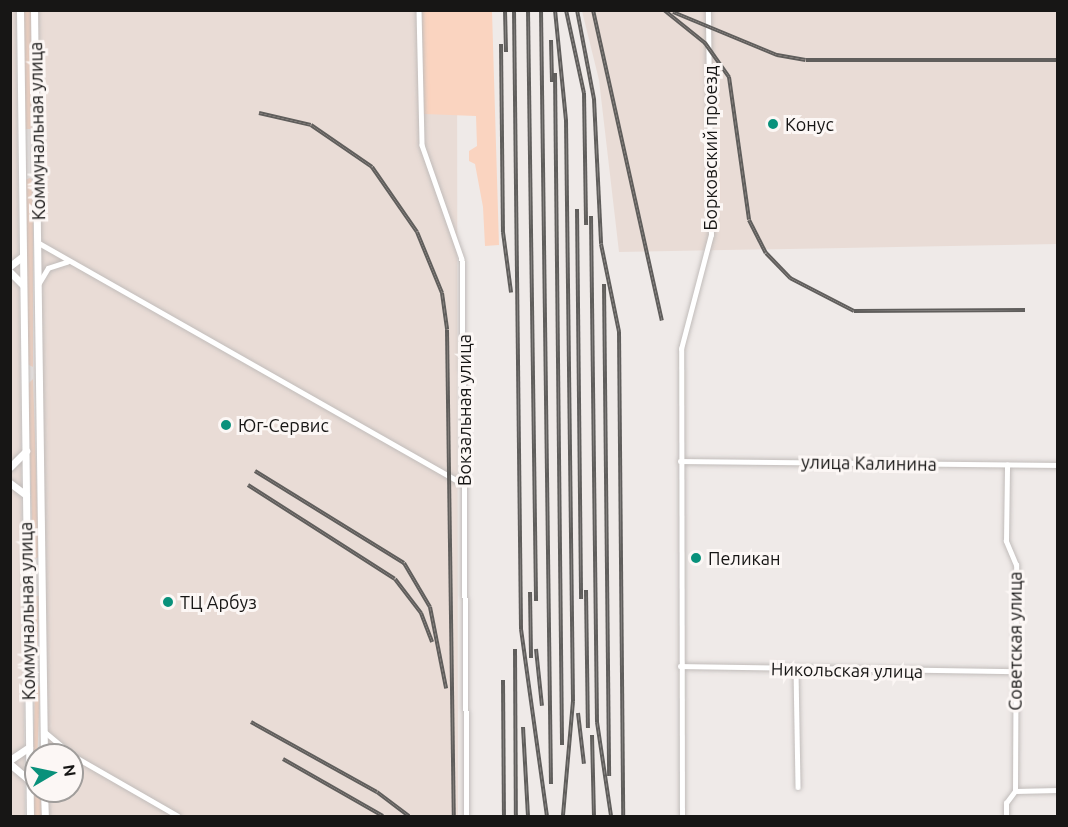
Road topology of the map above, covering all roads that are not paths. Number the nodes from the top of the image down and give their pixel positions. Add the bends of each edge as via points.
1 (20, 10) edge
2 (34, 10) edge
3 (419, 10) edge
4 (708, 10) edge
5 (21, 161) junction
6 (36, 162) junction
7 (22, 180) junction
8 (37, 180) junction
9 (39, 243) junction
10 (23, 256) junction
11 (70, 262) junction
12 (10, 266) edge
13 (10, 272) edge
14 (39, 283) junction
15 (24, 286) junction
16 (25, 373) junction
17 (39, 373) junction
18 (26, 451) junction
19 (680, 461) junction
20 (1008, 465) junction
21 (1058, 465) edge
22 (10, 467) edge
23 (10, 483) edge
24 (464, 484) junction
25 (26, 495) junction
26 (27, 563) junction
27 (41, 563) junction
28 (42, 665) junction
29 (680, 666) junction
30 (28, 667) junction
31 (796, 670) junction
32 (1015, 671) junction
33 (43, 681) junction
34 (28, 683) junction
35 (43, 727) junction
36 (29, 743) edge
37 (44, 743) edge
38 (54, 743) edge
39 (24, 751) edge
40 (10, 762) edge
41 (84, 763) edge
42 (24, 775) edge
43 (798, 787) dead end
44 (1058, 790) edge
45 (1015, 791) junction
46 (178, 816) edge
47 (467, 816) edge
48 (682, 816) edge
49 (1006, 816) edge

1 - 5 main road, Коммунальная улица
2 - 6 main road, Коммунальная улица
3 - 24 street, Вокзальная улица via 422,145 462,259
4 - 19 street, Борковский проезд via 711,235 681,349
5 - 6 main road via 30,168
5 - 7 main road, Коммунальная улица
6 - 8 main road, Коммунальная улица
7 - 8 main road via 27,176
7 - 10 main road, Коммунальная улица
8 - 9 main road, Коммунальная улица
9 - 11 street
9 - 14 main road, Коммунальная улица
10 - 12 main road
10 - 15 main road, Коммунальная улица
11 - 14 street via 53,264
11 - 24 street
13 - 15 main road
14 - 17 main road, Коммунальная улица
15 - 16 main road, Коммунальная улица
16 - 17 main road
16 - 18 main road, Коммунальная улица
17 - 27 main road, Коммунальная улица
18 - 22 main road
18 - 25 main road, Коммунальная улица
19 - 20 street, улица Калинина
19 - 29 street
20 - 21 street, улица Калинина
20 - 32 street, Советская улица via 1006,541 1016,565
23 - 25 main road
24 - 47 street, Вокзальная улица
25 - 26 main road, Коммунальная улица
26 - 27 main road
26 - 30 main road, Коммунальная улица
27 - 28 main road, Коммунальная улица
28 - 30 main road via 36,673
28 - 33 main road, Коммунальная улица
29 - 31 street, Никольская улица
29 - 48 street
30 - 34 main road, Коммунальная улица
31 - 32 street, Никольская улица
31 - 43 street
32 - 45 street, Советская улица
33 - 34 main road via 35,676
33 - 35 main road, Коммунальная улица
34 - 36 main road, Коммунальная улица
35 - 37 main road, Коммунальная улица
35 - 38 street
39 - 40 main road
40 - 42 main road
41 - 46 street
44 - 45 street
45 - 49 street, Советская улица via 1006,803

